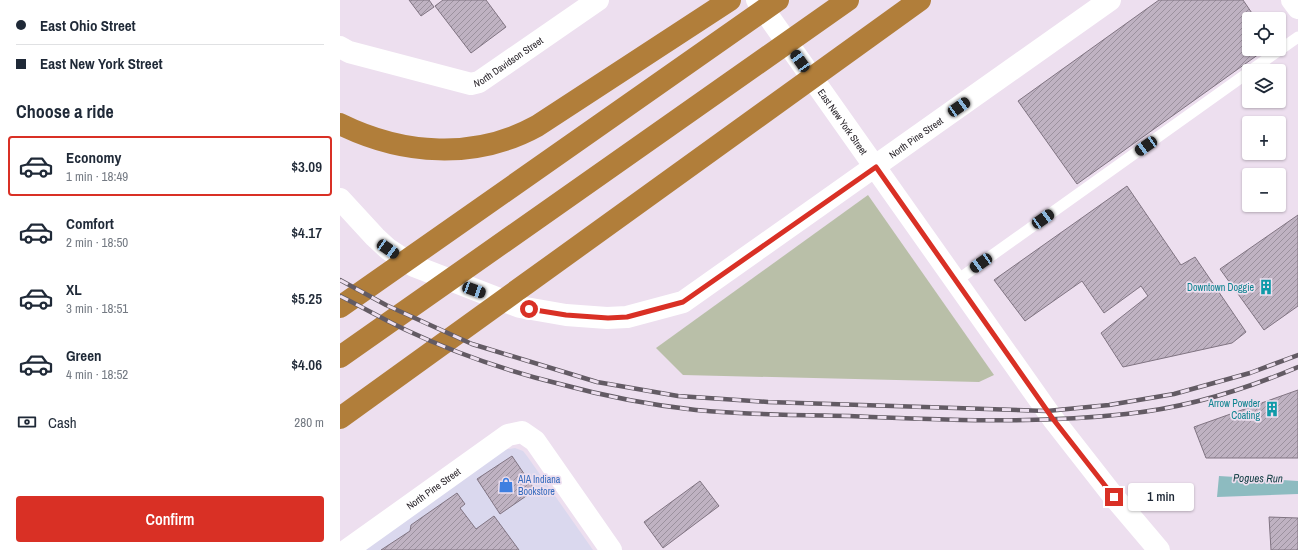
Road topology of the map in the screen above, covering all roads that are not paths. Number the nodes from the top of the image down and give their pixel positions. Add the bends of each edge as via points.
1 (730, 0) edge
2 (757, 0) edge
3 (778, 0) edge
4 (920, 0) edge
5 (1110, 0) edge
6 (1292, 0) edge
7 (583, 4) edge
8 (843, 4) edge
9 (1298, 8) edge
10 (1298, 37) edge
11 (340, 47) edge
12 (1261, 64) edge
13 (1242, 78) edge
14 (340, 124) edge
15 (876, 167) junction
16 (340, 199) edge
17 (956, 281) junction
18 (340, 307) edge
19 (340, 357) edge
20 (346, 414) edge
21 (347, 550) edge
22 (611, 550) edge
23 (1159, 550) edge

1 - 14 highway via 537,126 512,137 457,150 419,149 380,141
2 - 15 main road, East New York Street
3 - 18 highway
4 - 20 highway
5 - 15 main road, North Pine Street
6 - 9 main road
7 - 11 main road, North Davidson Street via 486,79 471,84 349,52
8 - 19 highway
10 - 12 lane
13 - 17 lane
15 - 16 main road, North Pine Street via 683,302 627,317 566,315 520,307 414,266 388,249
15 - 17 main road, East New York Street
17 - 23 main road, East New York Street via 1053,419
21 - 22 main road, North Pine Street via 508,435 522,432 535,441

